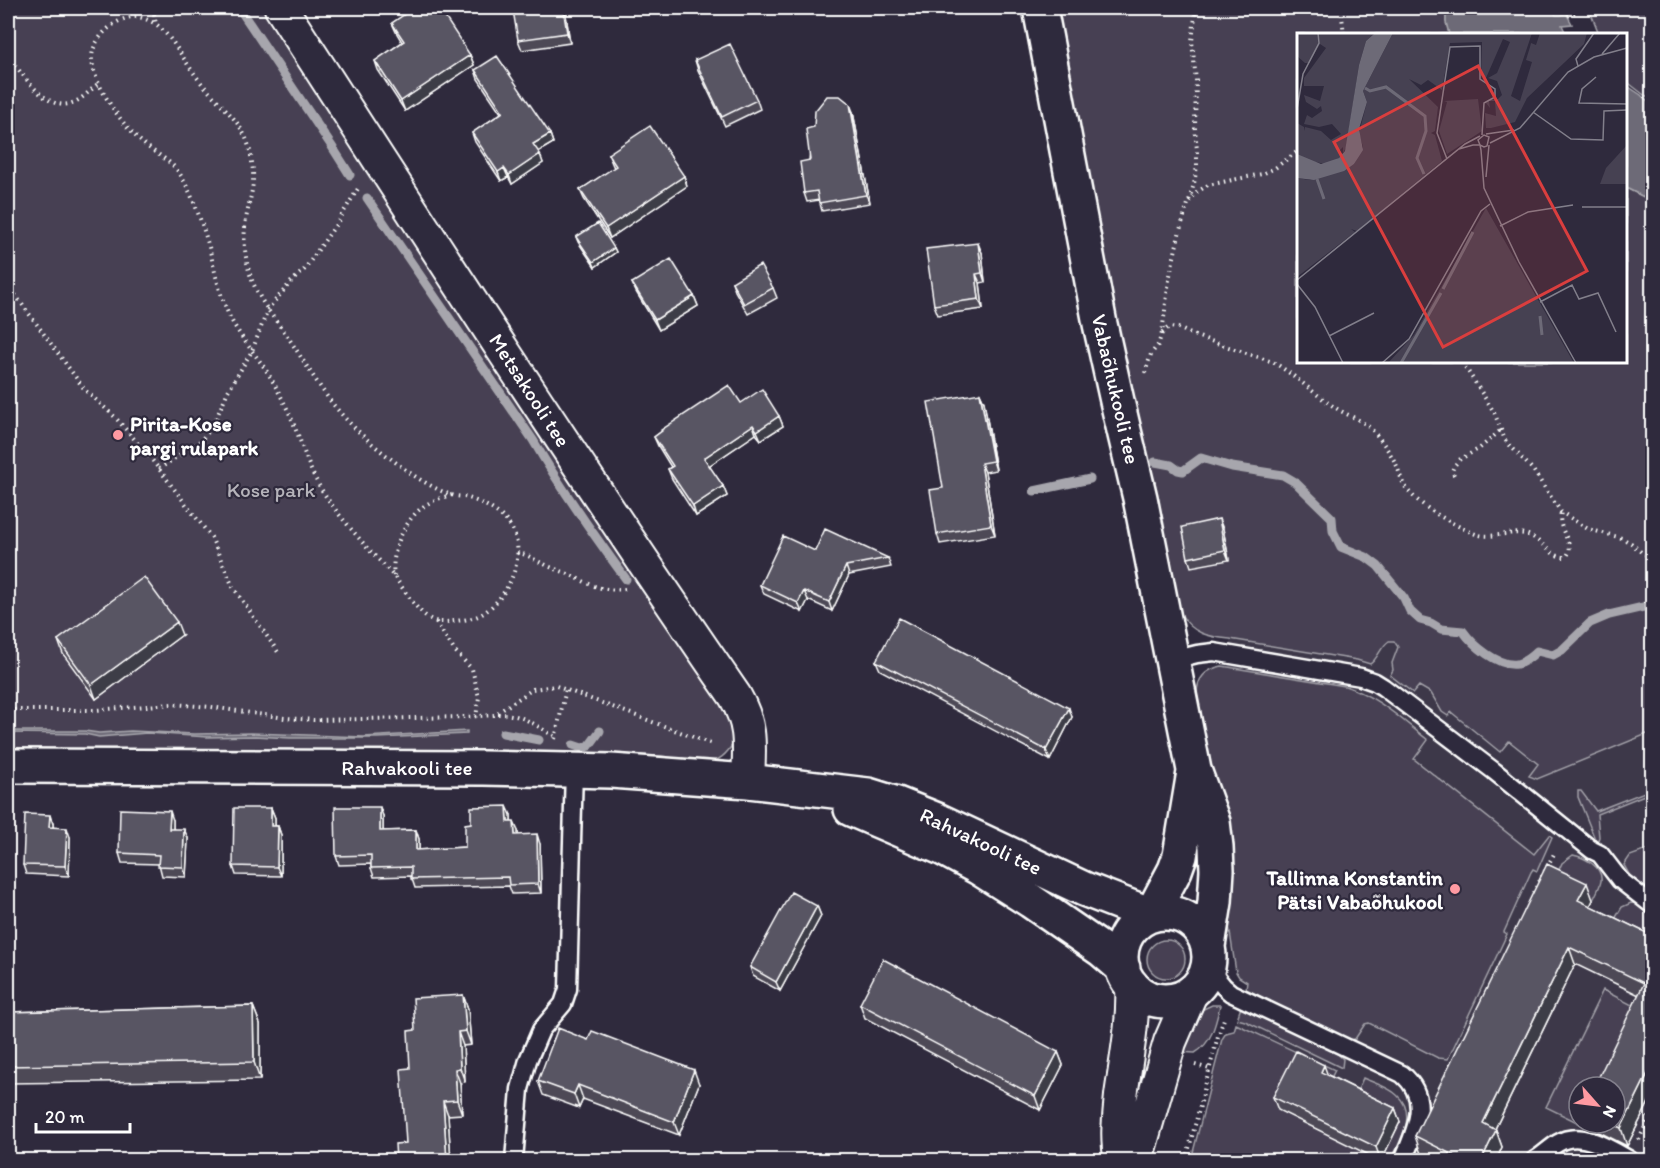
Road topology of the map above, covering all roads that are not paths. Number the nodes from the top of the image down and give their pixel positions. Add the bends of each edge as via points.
1 (281, 8) edge
2 (1040, 8) edge
3 (1173, 660) junction
4 (564, 758) junction
5 (8, 766) edge
6 (1194, 770) junction
7 (748, 781) junction
8 (805, 788) junction
9 (1653, 905) edge
10 (1151, 915) junction
11 (1208, 954) junction
12 (1127, 976) junction
13 (1192, 991) junction
14 (1231, 993) junction
15 (514, 1161) edge
16 (1120, 1161) edge
17 (1136, 1161) edge
18 (1403, 1161) edge
19 (1535, 1161) edge
20 (1630, 1161) edge

1 - 7 street, Metsakooli tee via 743,710 749,737
2 - 3 street, Vabaõhukooli tee via 1100,324
3 - 6 street, Vabaõhukooli tee
3 - 9 lane via 1214,652 1375,682 1600,854 1620,880
4 - 5 street, Rahvakooli tee via 484,768
4 - 7 street, Rahvakooli tee via 652,773
4 - 15 lane via 568,989 563,1004 541,1030 528,1060 520,1089
6 - 10 street, Vabaõhukooli tee via 1180,856
6 - 11 street, Vabaõhukooli tee via 1213,822 1216,847 1215,902
7 - 8 street, Rahvakooli tee
8 - 10 street, Rahvakooli tee via 868,795 897,804 1084,889
8 - 12 street, Rahvakooli tee via 970,863 1102,950
10 - 11 street via 1180,915 1192,922 1202,933
10 - 12 street via 1139,921 1124,942 1121,955
11 - 13 street via 1206,973
11 - 14 lane via 1216,978
12 - 13 street via 1150,998 1172,1000
12 - 16 street via 1132,1016 1118,1123
13 - 14 lane via 1204,988
13 - 17 street via 1170,1042
14 - 18 lane via 1409,1079 1416,1089 1418,1115
19 - 20 lane via 1571,1138 1609,1149

